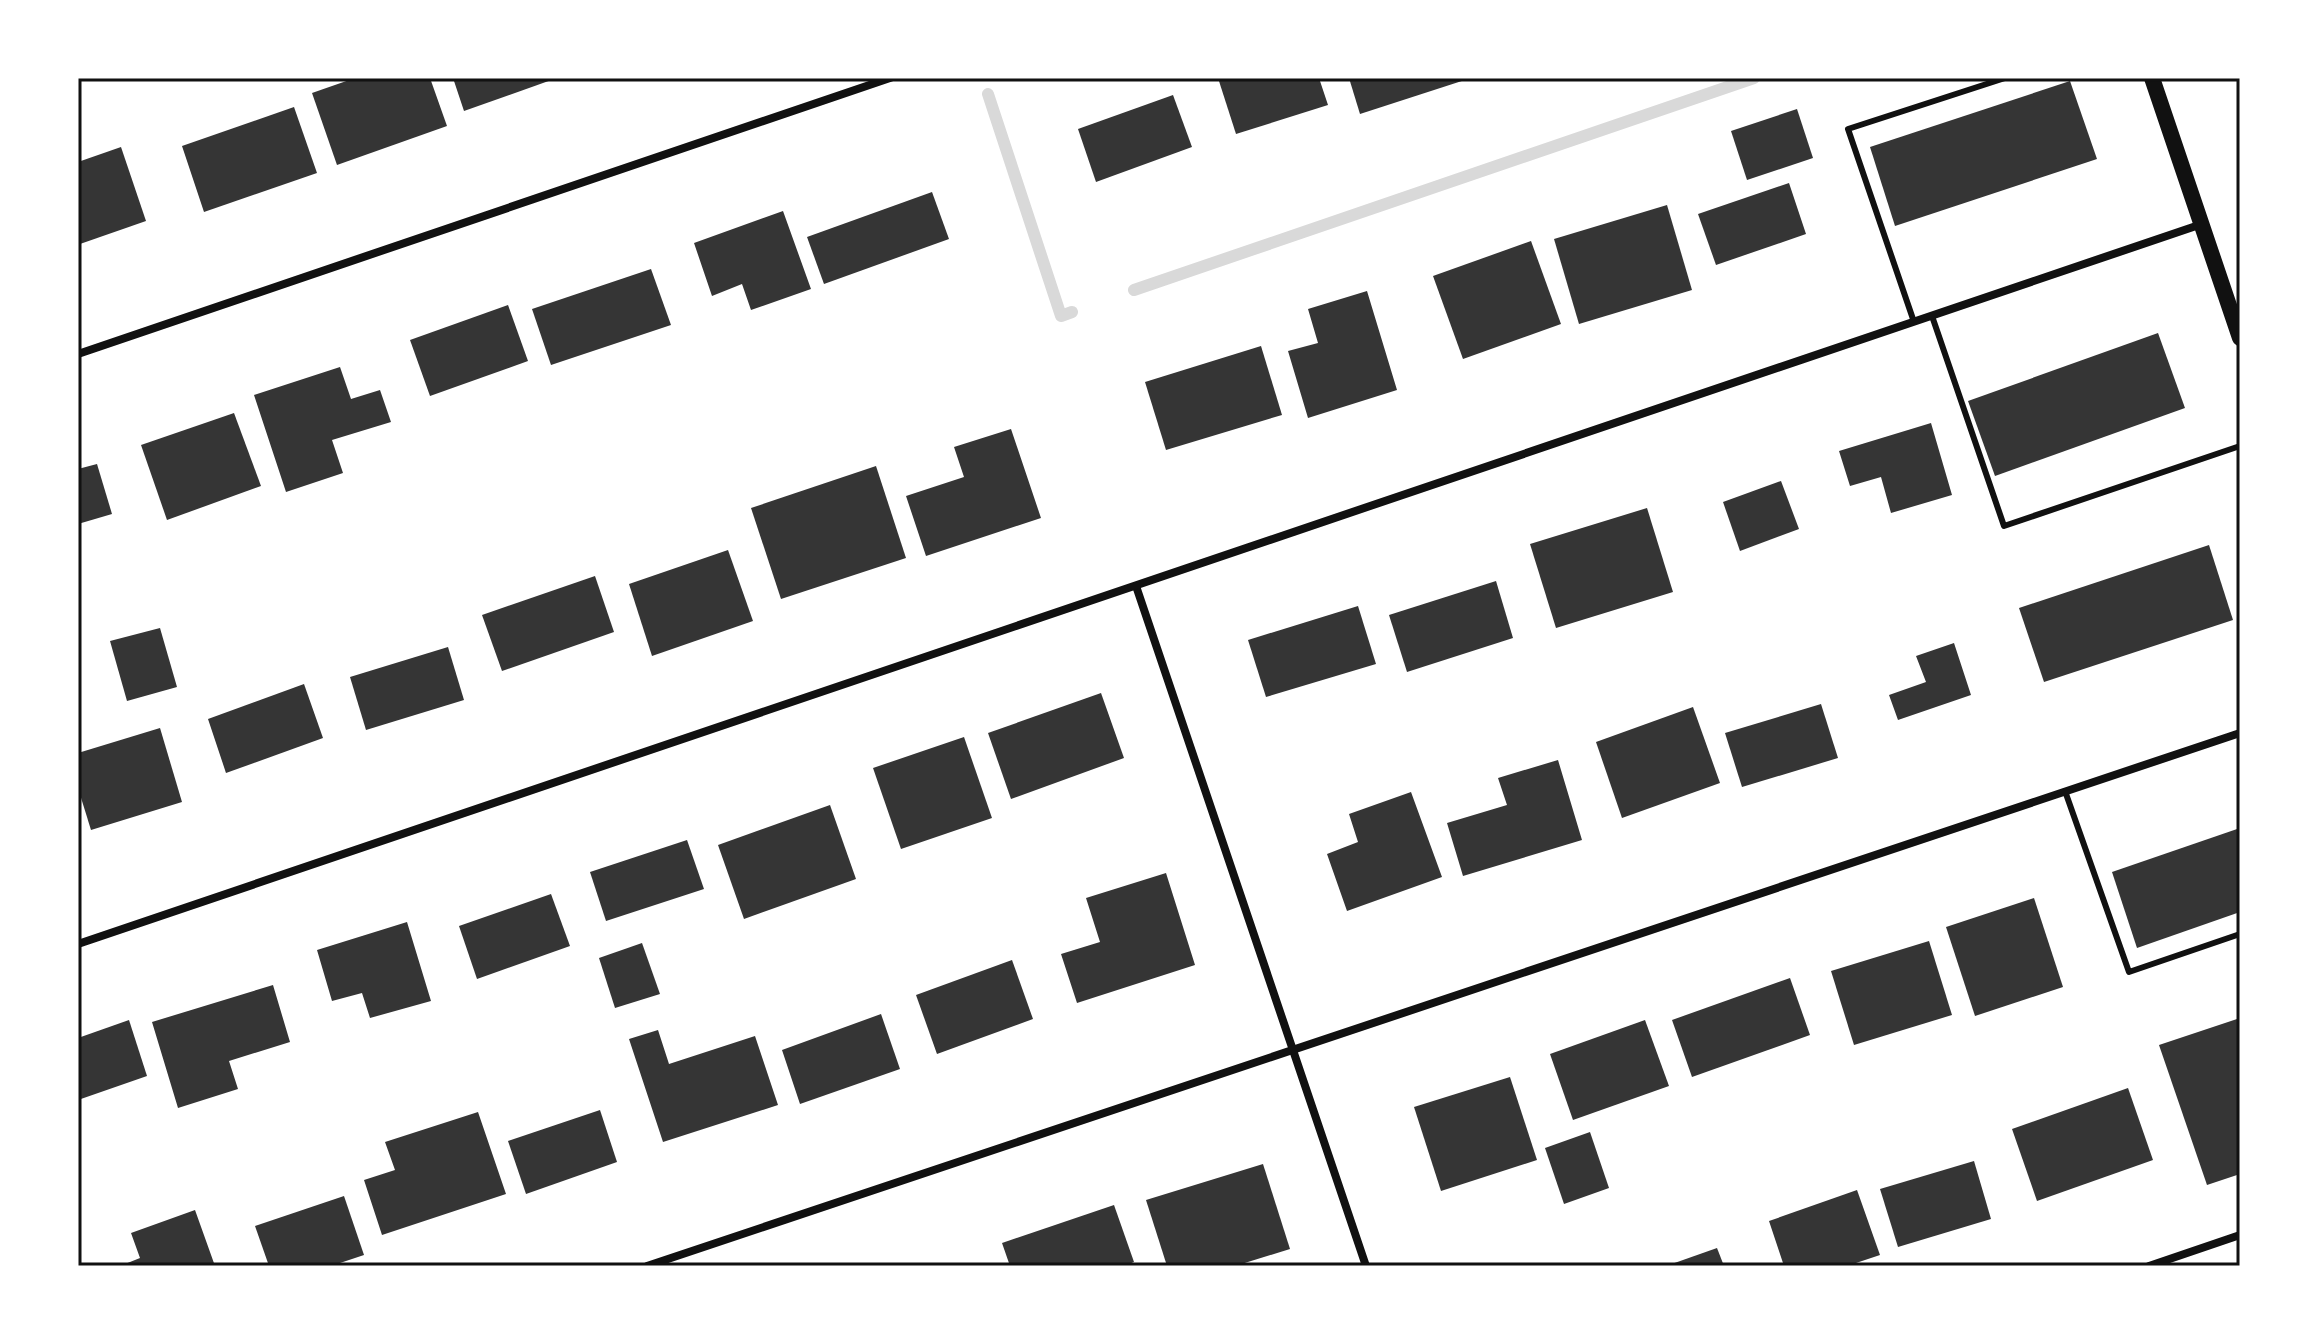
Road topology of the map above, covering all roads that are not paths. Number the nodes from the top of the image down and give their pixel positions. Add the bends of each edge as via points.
1 (890, 78) edge
2 (2005, 78) edge
3 (2152, 78) edge
4 (2202, 224) junction
5 (1932, 316) junction
6 (1914, 322) junction
7 (2240, 338) edge
8 (78, 354) edge
9 (2240, 446) edge
10 (1136, 586) junction
11 (2240, 733) edge
12 (2065, 791) junction
13 (2240, 934) edge
14 (78, 944) edge
15 (1291, 1048) junction
16 (2240, 1235) edge
17 (647, 1266) edge
18 (1366, 1266) edge
19 (2149, 1266) edge

1 - 8 street
2 - 6 lane via 1848,129
3 - 4 main road
4 - 5 street
4 - 7 main road
5 - 6 street
5 - 9 lane via 2004,526
6 - 10 street
10 - 14 street
10 - 15 street
11 - 12 street
12 - 13 lane via 2129,972
12 - 15 street
15 - 17 street
15 - 18 street
16 - 19 street

